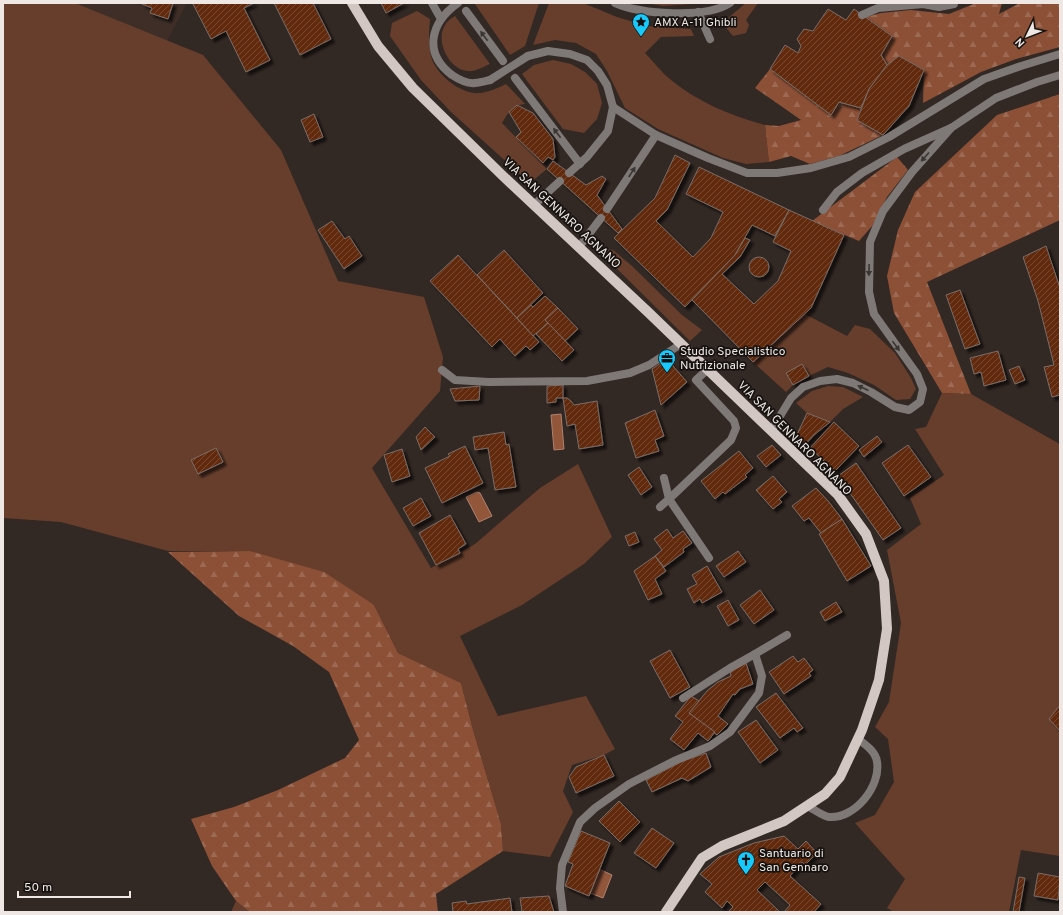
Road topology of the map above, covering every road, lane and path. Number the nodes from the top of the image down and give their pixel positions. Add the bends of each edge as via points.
1 (352, 3) edge
2 (432, 3) edge
3 (616, 3) edge
4 (730, 3) edge
5 (954, 3) edge
6 (454, 6) edge
7 (466, 11) dead end
8 (698, 12) junction
9 (862, 15) dead end
10 (441, 19) junction
11 (710, 39) dead end
12 (1060, 54) edge
13 (503, 61) dead end
14 (1060, 75) edge
15 (516, 78) dead end
16 (613, 107) junction
17 (951, 128) junction
18 (656, 135) junction
19 (580, 164) junction
20 (569, 173) dead end
21 (560, 181) dead end
22 (534, 205) junction
23 (607, 209) dead end
24 (822, 210) dead end
25 (601, 218) dead end
26 (579, 247) junction
27 (680, 344) junction
28 (442, 370) dead end
29 (707, 370) junction
30 (771, 430) junction
31 (664, 478) dead end
32 (669, 499) junction
33 (660, 507) dead end
34 (709, 558) dead end
35 (787, 635) dead end
36 (756, 654) junction
37 (683, 698) dead end
38 (858, 739) junction
39 (807, 806) junction
40 (563, 912) edge
41 (666, 912) edge

1 - 22 main road, VIA SAN GENNARO AGNANO via 378,46 413,88
2 - 10 street
3 - 8 street via 651,12
4 - 8 street
5 - 9 street via 938,7 923,4 878,8
6 - 10 street
13 -> 7 street
8 - 11 street
10 - 16 street, bridge via 433,39 435,56 443,68 457,78 474,84 490,80 528,56 548,51 570,54 586,60 598,71 607,85
12 - 18 street via 984,79 890,137 849,157 811,168 747,173
14 - 17 street via 996,98
19 -> 15 street
16 - 18 street
16 - 19 street via 608,131
17 - 24 street via 904,149 862,173 838,192
17 -> 30 street via 912,172 883,211 870,242 869,292 874,314 917,374 924,389 920,402 909,410 895,407 853,383 837,379 820,381 803,387 791,398
23 -> 18 street
19 - 20 street
21 - 22 street
22 - 26 main road, VIA SAN GENNARO AGNANO
25 - 26 street
26 - 27 main road, VIA SAN GENNARO AGNANO
27 - 28 street via 649,365 630,373 587,381 455,380
27 - 29 main road, VIA SAN GENNARO AGNANO
29 - 30 main road, VIA SAN GENNARO AGNANO
29 - 32 street via 696,380 734,421 736,428 731,440
30 - 38 main road, VIA SAN GENNARO AGNANO via 838,495 866,534 884,581 887,629 879,680
31 - 32 street
32 - 33 street
32 - 34 street
35 - 36 street
36 - 37 street
36 - 40 street via 762,676 759,693 730,732 710,746 629,784 580,822 562,865 560,888
38 - 39 main road, VIA SAN GENNARO AGNANO via 840,777 825,794
38 - 39 street via 870,748 877,761 878,776 871,792 858,806 836,816 828,817
39 - 41 main road, VIA SAN GENNARO AGNANO via 784,821 722,846 702,858

